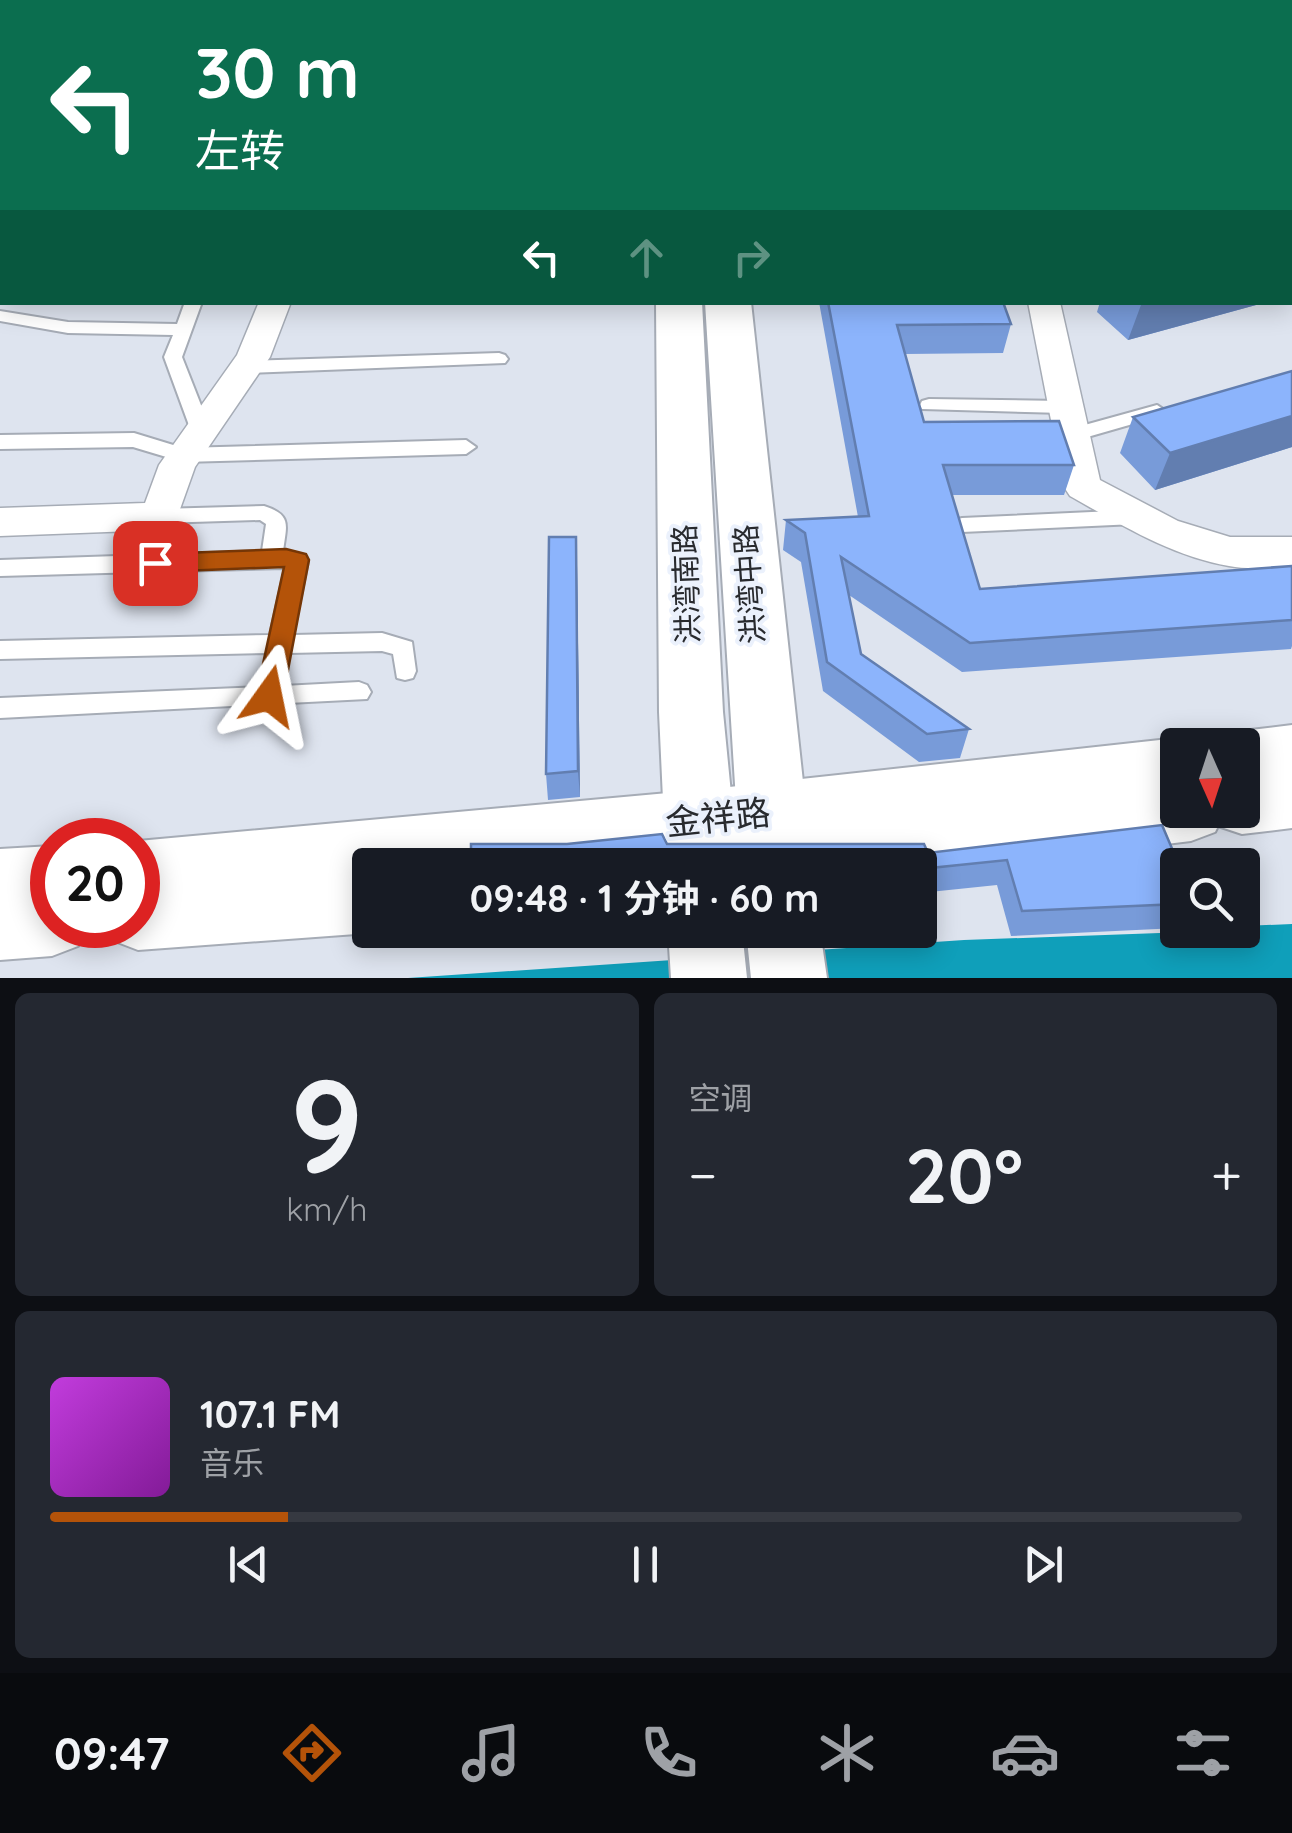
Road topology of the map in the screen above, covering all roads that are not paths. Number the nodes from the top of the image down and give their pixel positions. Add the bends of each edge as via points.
1 (193, 305) edge
2 (274, 305) edge
3 (678, 305) edge
4 (728, 305) edge
5 (1045, 305) edge
6 (0, 316) edge
7 (182, 329) junction
8 (499, 359) dead end
9 (246, 367) junction
10 (929, 406) dead end
11 (1172, 407) edge
12 (1066, 422) junction
13 (0, 442) edge
14 (191, 442) junction
15 (466, 447) dead end
16 (160, 516) junction
17 (1137, 516) junction
18 (0, 522) edge
19 (962, 524) edge
20 (1292, 552) edge
21 (271, 560) junction
22 (0, 568) edge
23 (280, 644) junction
24 (0, 650) edge
25 (405, 671) dead end
26 (358, 692) dead end
27 (269, 696) junction
28 (0, 708) edge
29 (1292, 754) edge
30 (1260, 758) edge
31 (1160, 770) edge
32 (1292, 798) edge
33 (1260, 802) edge
34 (1160, 813) edge
35 (741, 848) edge
36 (352, 865) edge
37 (160, 873) edge
38 (30, 881) edge
39 (0, 883) edge
40 (352, 901) edge
41 (160, 914) edge
42 (30, 923) edge
43 (0, 925) edge

1 - 7 lane
2 - 9 street
3 - 35 main road, 洪湾南路 via 691,712
4 - 35 main road, 洪湾中路
5 - 12 street
6 - 7 lane via 88,330
7 - 14 lane via 173,356
8 - 9 lane
9 - 14 street
10 - 12 lane
11 - 12 lane
12 - 17 street via 1082,487
13 - 14 lane
14 - 15 lane
14 - 16 street
16 - 18 street
16 - 21 lane via 264,513 277,521
17 - 19 lane
17 - 20 street via 1230,552
21 - 22 lane
21 - 23 lane via 297,560
23 - 24 lane
23 - 25 lane via 394,644 404,648
23 - 27 lane
26 - 27 lane
27 - 28 lane
29 - 30 main road
31 - 35 main road, 金祥路
32 - 33 main road
34 - 35 main road, 金祥路
36 - 37 main road, 金祥路
38 - 39 main road
40 - 41 main road
42 - 43 main road

